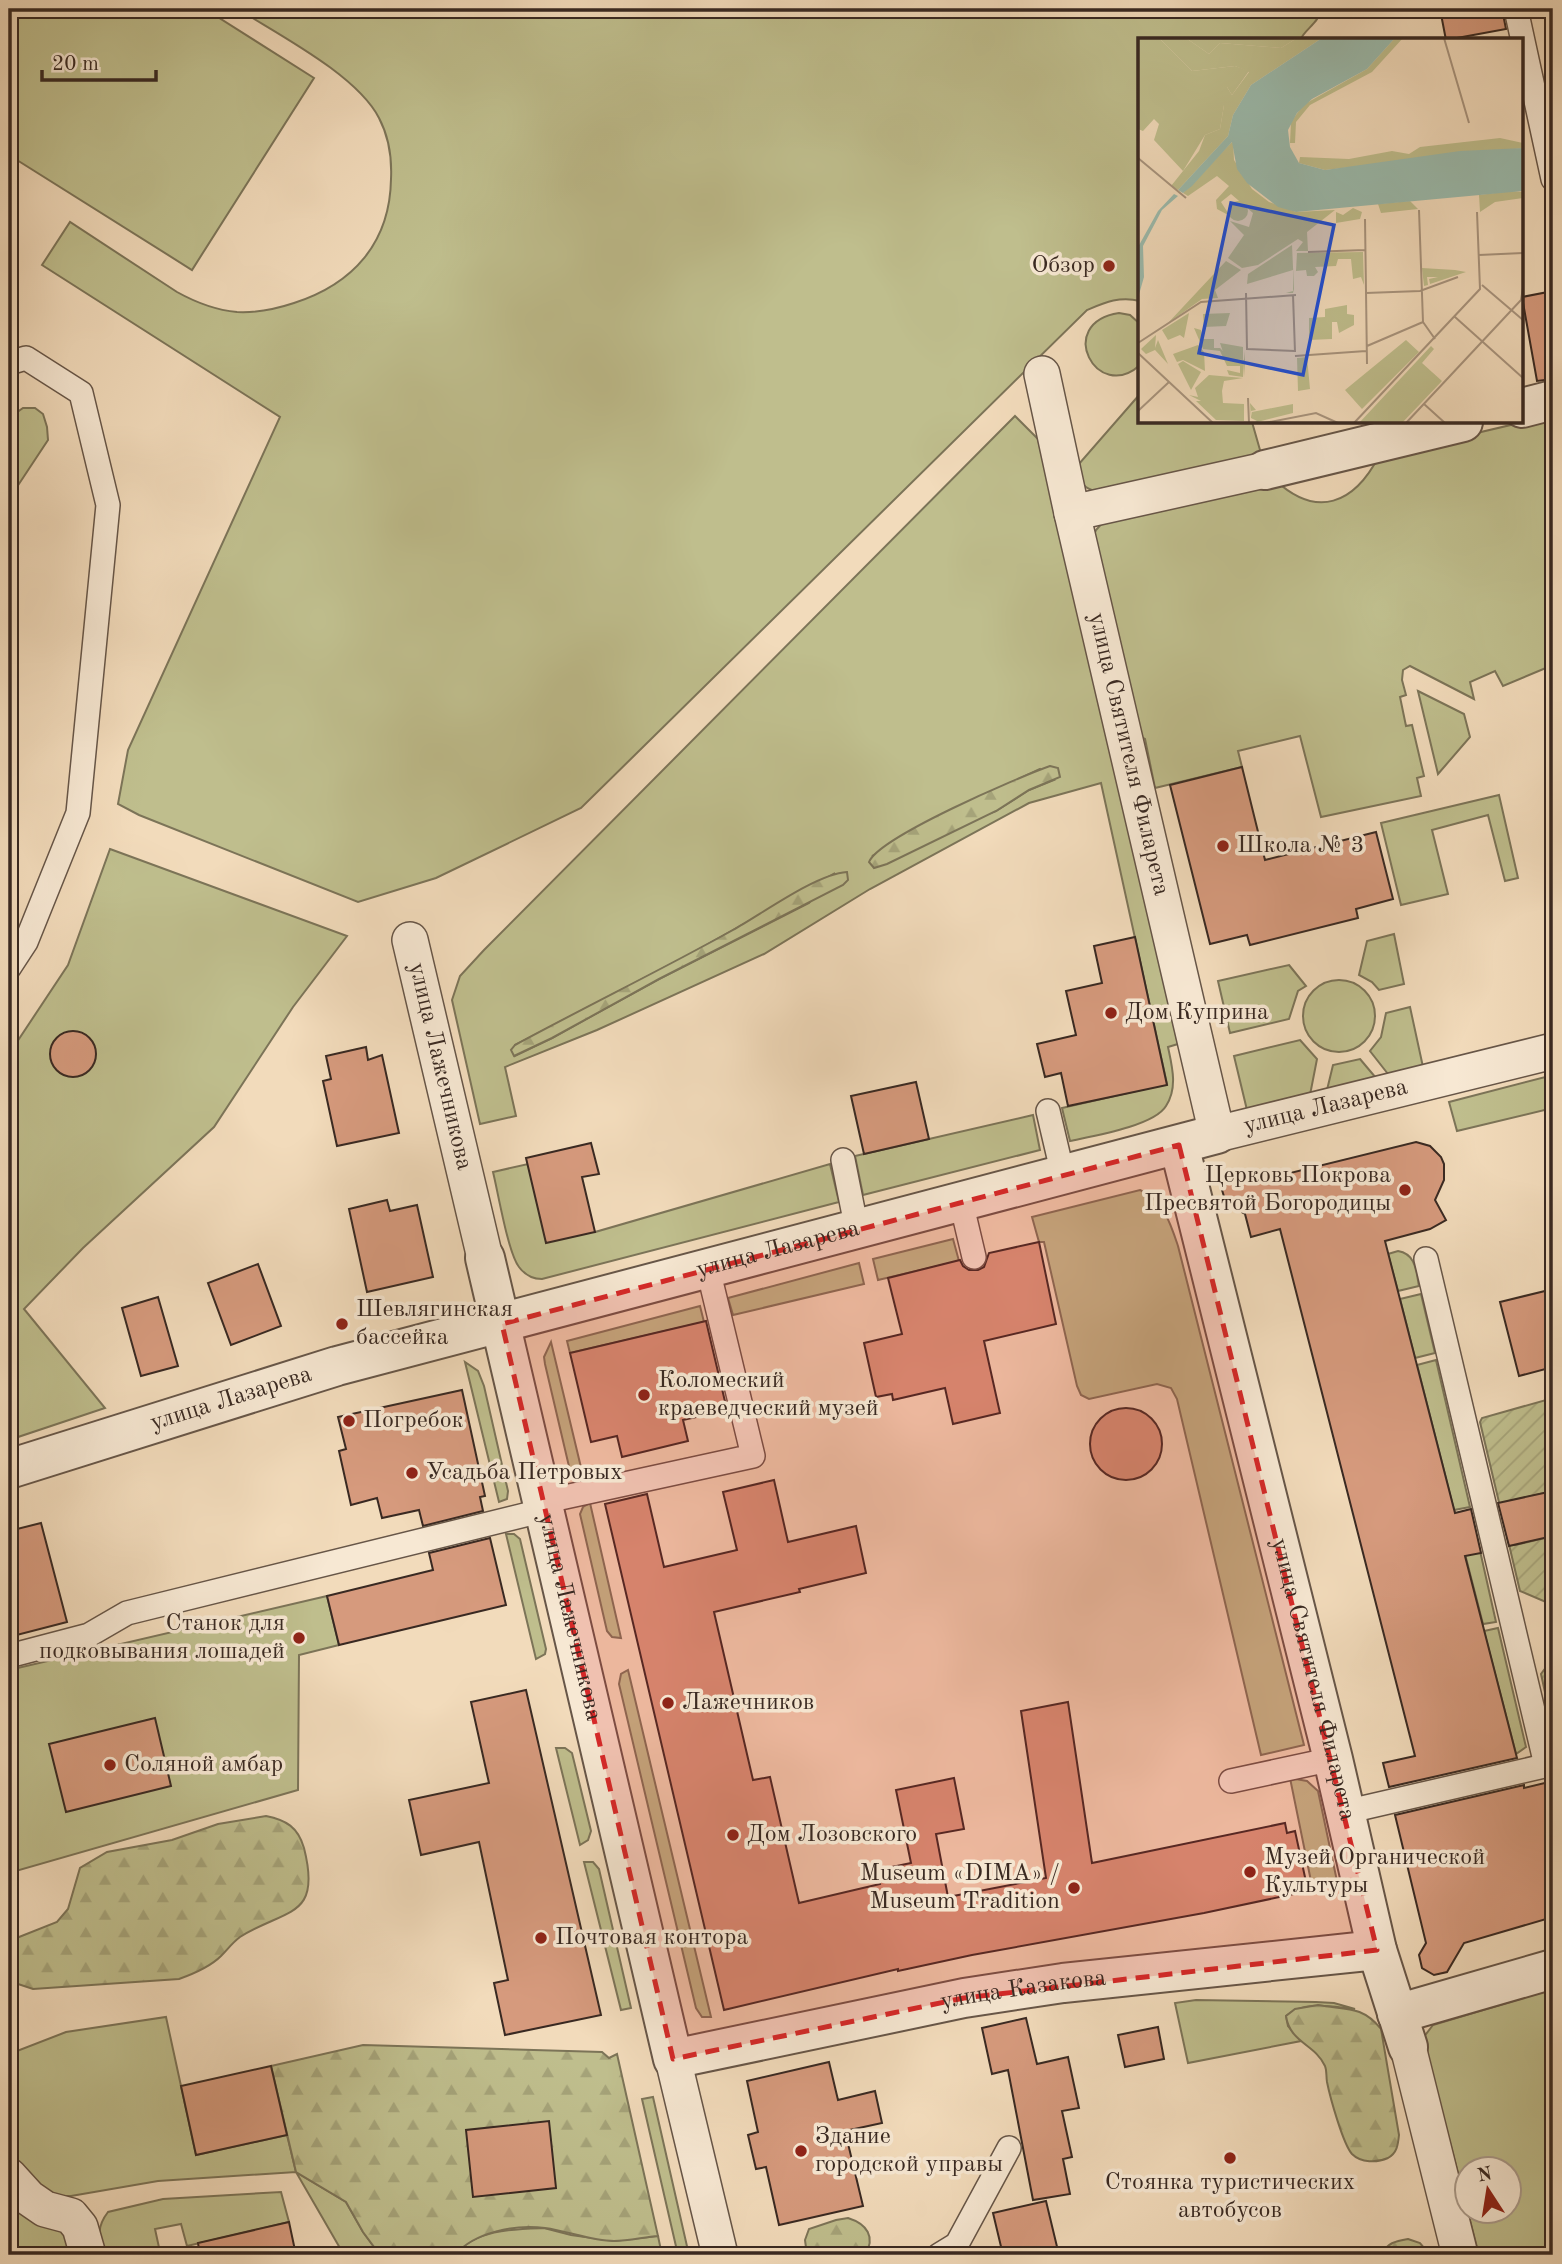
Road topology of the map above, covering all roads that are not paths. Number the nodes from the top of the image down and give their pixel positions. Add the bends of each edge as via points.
1 (1516, 9) edge
2 (1522, 38) edge
3 (1524, 46) edge
4 (1553, 179) edge
5 (9, 363) edge
6 (1042, 374) dead end
7 (1553, 400) edge
8 (1524, 407) edge
9 (1455, 424) edge
10 (1265, 470) joint
11 (1072, 513) junction
12 (410, 940) dead end
13 (9, 968) edge
14 (1553, 1051) edge
15 (1048, 1111) dead end
16 (1217, 1134) junction
17 (1179, 1144) junction
18 (843, 1160) dead end
19 (1063, 1175) junction
20 (961, 1202) junction
21 (858, 1230) junction
22 (974, 1257) dead end
23 (485, 1258) joint
24 (1426, 1259) dead end
25 (708, 1269) junction
26 (502, 1324) junction
27 (9, 1469) edge
28 (544, 1506) junction
29 (9, 1656) edge
30 (1333, 1759) junction
31 (1550, 1764) edge
32 (1231, 1781) dead end
33 (1345, 1812) junction
34 (1377, 1950) junction
35 (1553, 1969) edge
36 (1403, 2031) junction
37 (673, 2059) junction
38 (1009, 2148) dead end
39 (9, 2176) edge
40 (88, 2255) edge
41 (720, 2255) edge
42 (939, 2255) edge
43 (1460, 2255) edge

1 - 2 lane
3 - 4 lane
5 - 13 lane via 26,358 80,393 108,505 78,813 26,942
6 - 11 street, улица Святителя Филарета
7 - 8 street
9 - 10 street
10 - 11 street
11 - 16 street, улица Святителя Филарета
12 - 23 street, улица Лажечникова
14 - 16 street, улица Лазарева
15 - 19 lane
16 - 17 street, улица Лазарева
17 - 19 street, улица Лазарева
17 - 30 street, улица Святителя Филарета
18 - 21 lane
19 - 20 street, улица Лазарева
20 - 21 street, улица Лазарева
20 - 22 lane
21 - 25 street, улица Лазарева
23 - 26 street, улица Лажечникова
24 - 31 lane
25 - 26 street, улица Лазарева
25 - 28 lane via 753,1455
26 - 27 street, улица Лазарева via 337,1366
26 - 28 street, улица Лажечникова
28 - 29 lane via 127,1613 89,1635
28 - 37 street, улица Лажечникова
30 - 32 lane
30 - 33 street, улица Святителя Филарета
31 - 33 lane
33 - 34 street, улица Святителя Филарета
34 - 36 street, улица Святителя Филарета
34 - 37 street, улица Казакова via 964,1998
35 - 36 street
36 - 43 street, улица Святителя Филарета
37 - 41 street, улица Лажечникова
38 - 42 lane via 957,2245
39 - 40 street via 46,2209 71,2216 80,2227

